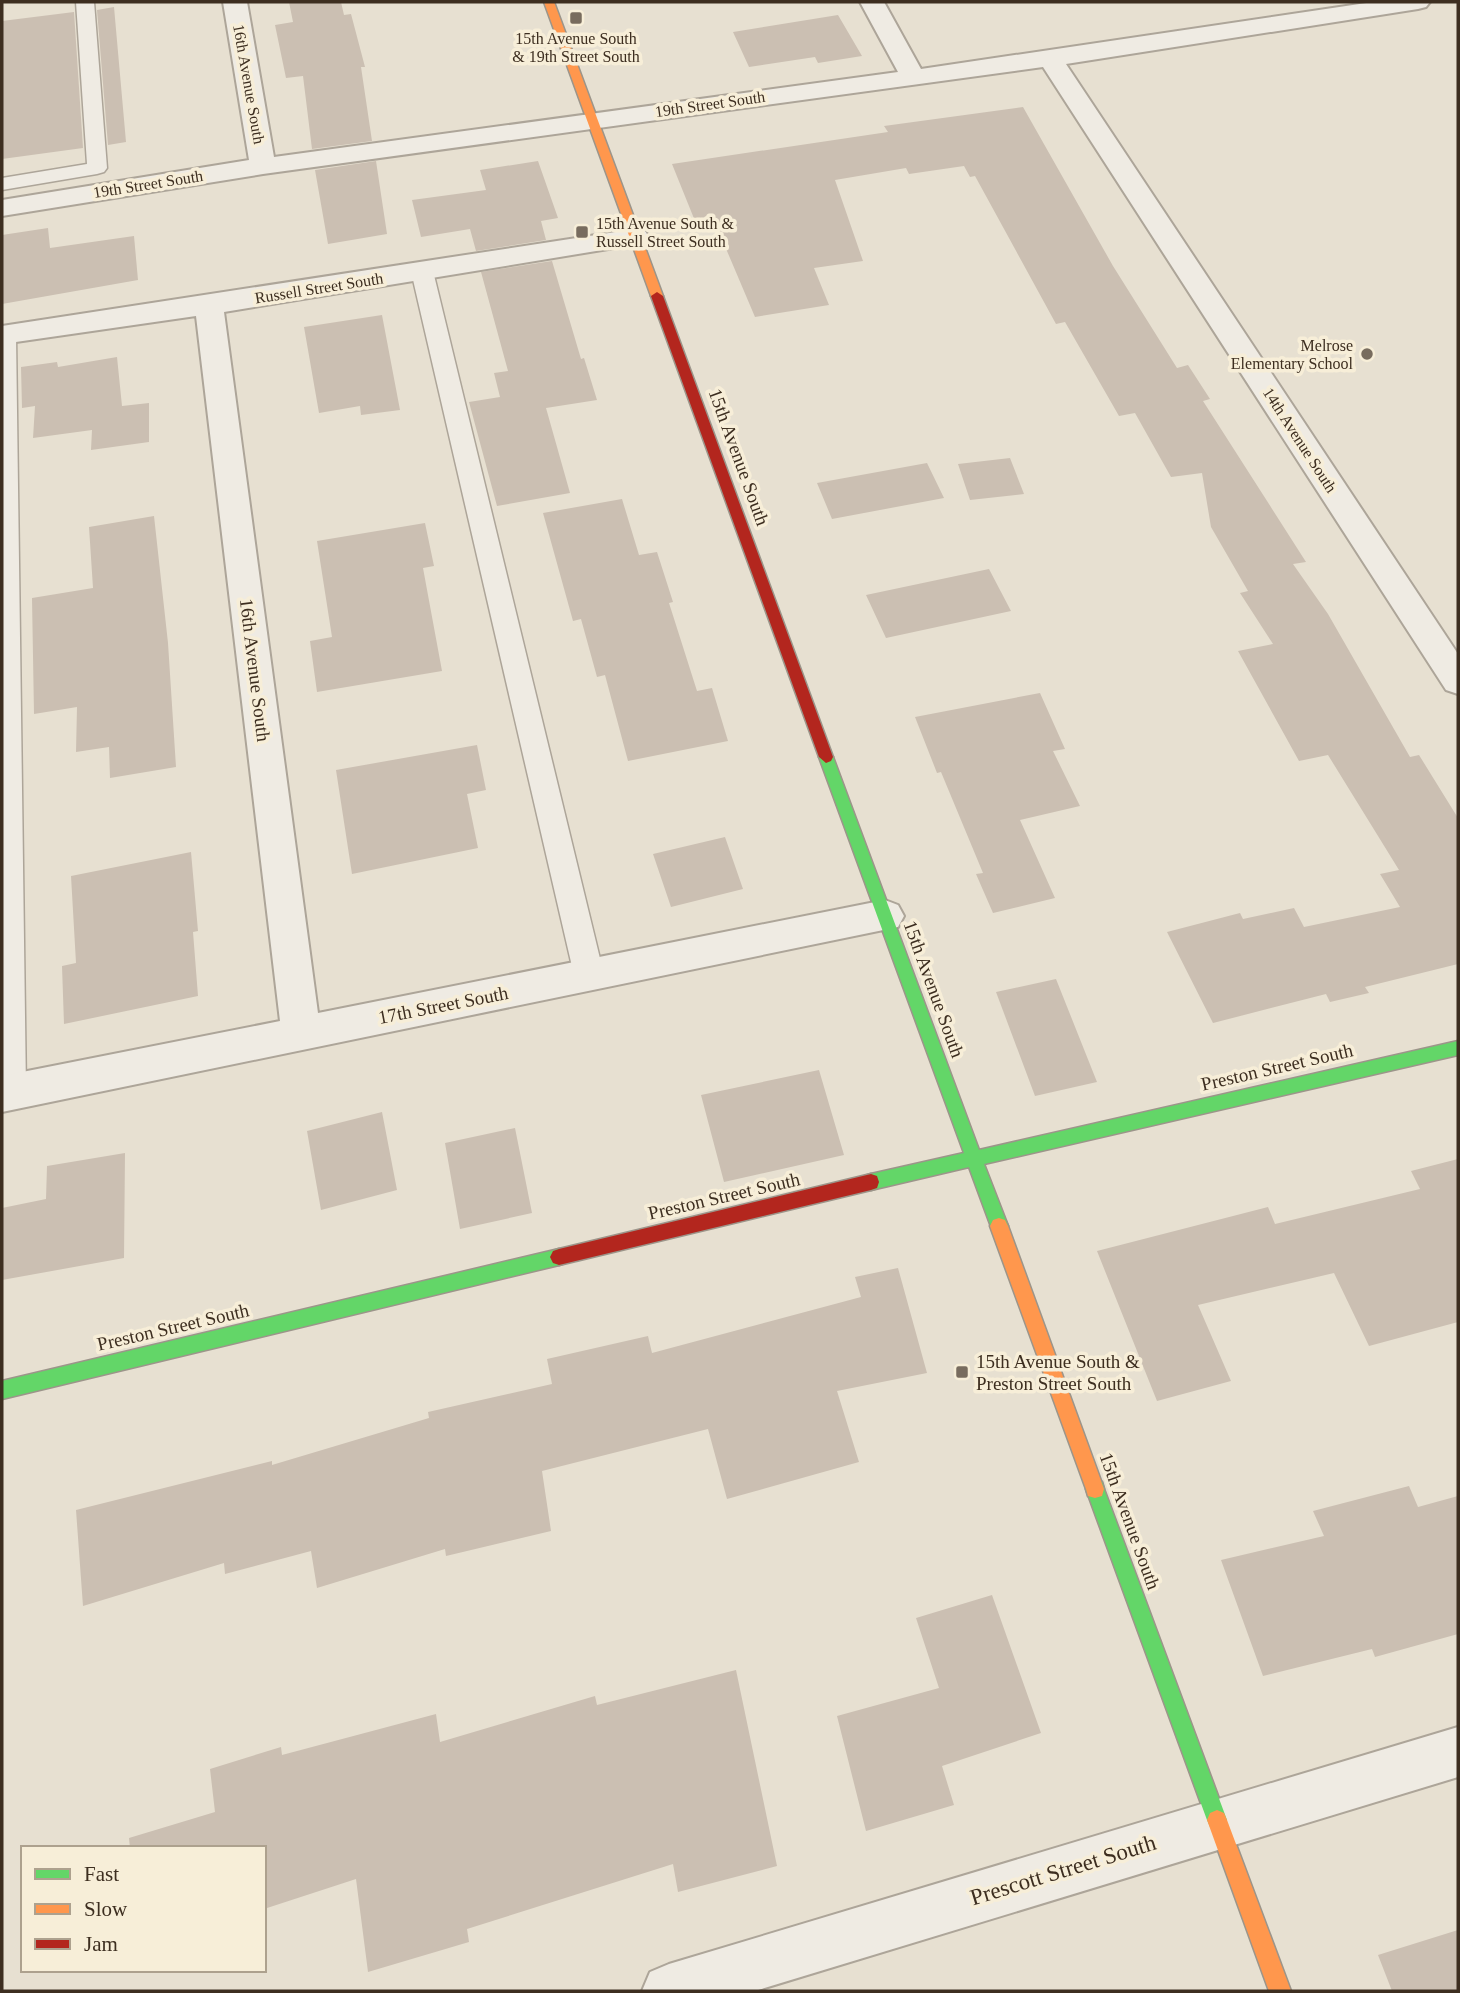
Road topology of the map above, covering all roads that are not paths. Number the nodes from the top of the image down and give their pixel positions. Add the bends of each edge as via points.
1 (85, 2) edge
2 (235, 2) edge
3 (549, 2) edge
4 (872, 2) edge
5 (1418, 2) edge
6 (1284, 11) edge
7 (1050, 59) junction
8 (913, 77) junction
9 (593, 120) junction
10 (263, 166) junction
11 (2, 184) edge
12 (2, 208) edge
13 (635, 237) junction
14 (422, 271) junction
15 (209, 305) junction
16 (3, 335) edge
17 (1458, 681) edge
18 (885, 916) junction
19 (589, 975) junction
20 (301, 1034) junction
21 (1458, 1048) edge
22 (6, 1093) edge
23 (973, 1158) junction
24 (2, 1390) edge
25 (1458, 1752) edge
26 (1218, 1823) junction
27 (668, 1991) edge
28 (1280, 1991) edge

1 - 11 lane via 97,168
2 - 10 street, 16th Avenue South
3 - 9 street, 15th Avenue South
4 - 8 street
5 - 6 street, 19th Street South
6 - 7 street, 19th Street South
7 - 8 street, 19th Street South
7 - 17 street, 14th Avenue South
8 - 9 street, 19th Street South
9 - 10 street, 19th Street South
9 - 13 street, 15th Avenue South
10 - 12 street, 19th Street South
13 - 14 street, Russell Street South
13 - 18 street, 15th Avenue South
14 - 15 street, Russell Street South
14 - 19 lane
15 - 16 street, Russell Street South
15 - 20 street, 16th Avenue South
16 - 22 lane
18 - 19 street, 17th Street South
18 - 23 street, 15th Avenue South
19 - 20 street, 17th Street South
20 - 22 street, 17th Street South
21 - 23 street, Preston Street South
23 - 24 street, Preston Street South
23 - 26 street, 15th Avenue South
25 - 26 street, Prescott Street South
26 - 27 street, Prescott Street South
26 - 28 street, 15th Avenue South

